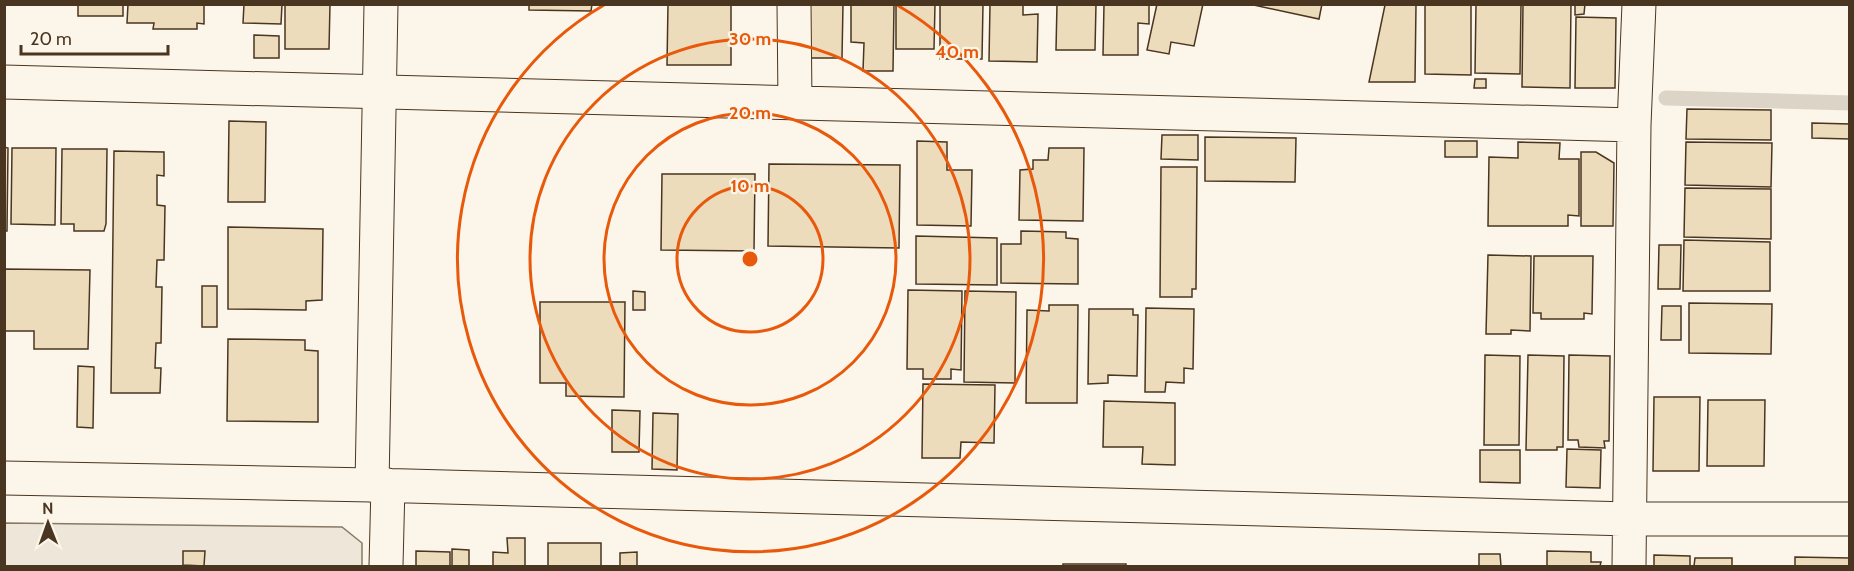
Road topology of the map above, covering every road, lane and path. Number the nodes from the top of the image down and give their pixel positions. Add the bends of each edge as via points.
1 (381, 4) edge
2 (794, 4) edge
3 (1640, 4) edge
4 (4, 82) edge
5 (379, 92) junction
6 (795, 103) junction
7 (1634, 125) junction
8 (4, 478) edge
9 (380, 485) junction
10 (1630, 519) junction
11 (1850, 519) edge
12 (386, 567) edge
13 (1629, 567) edge

1 - 5 street
2 - 6 street
3 - 7 street
4 - 5 street
5 - 6 street
5 - 9 street
6 - 7 street
7 - 10 street
8 - 9 street
9 - 10 street
9 - 12 street
10 - 11 street
10 - 13 street

